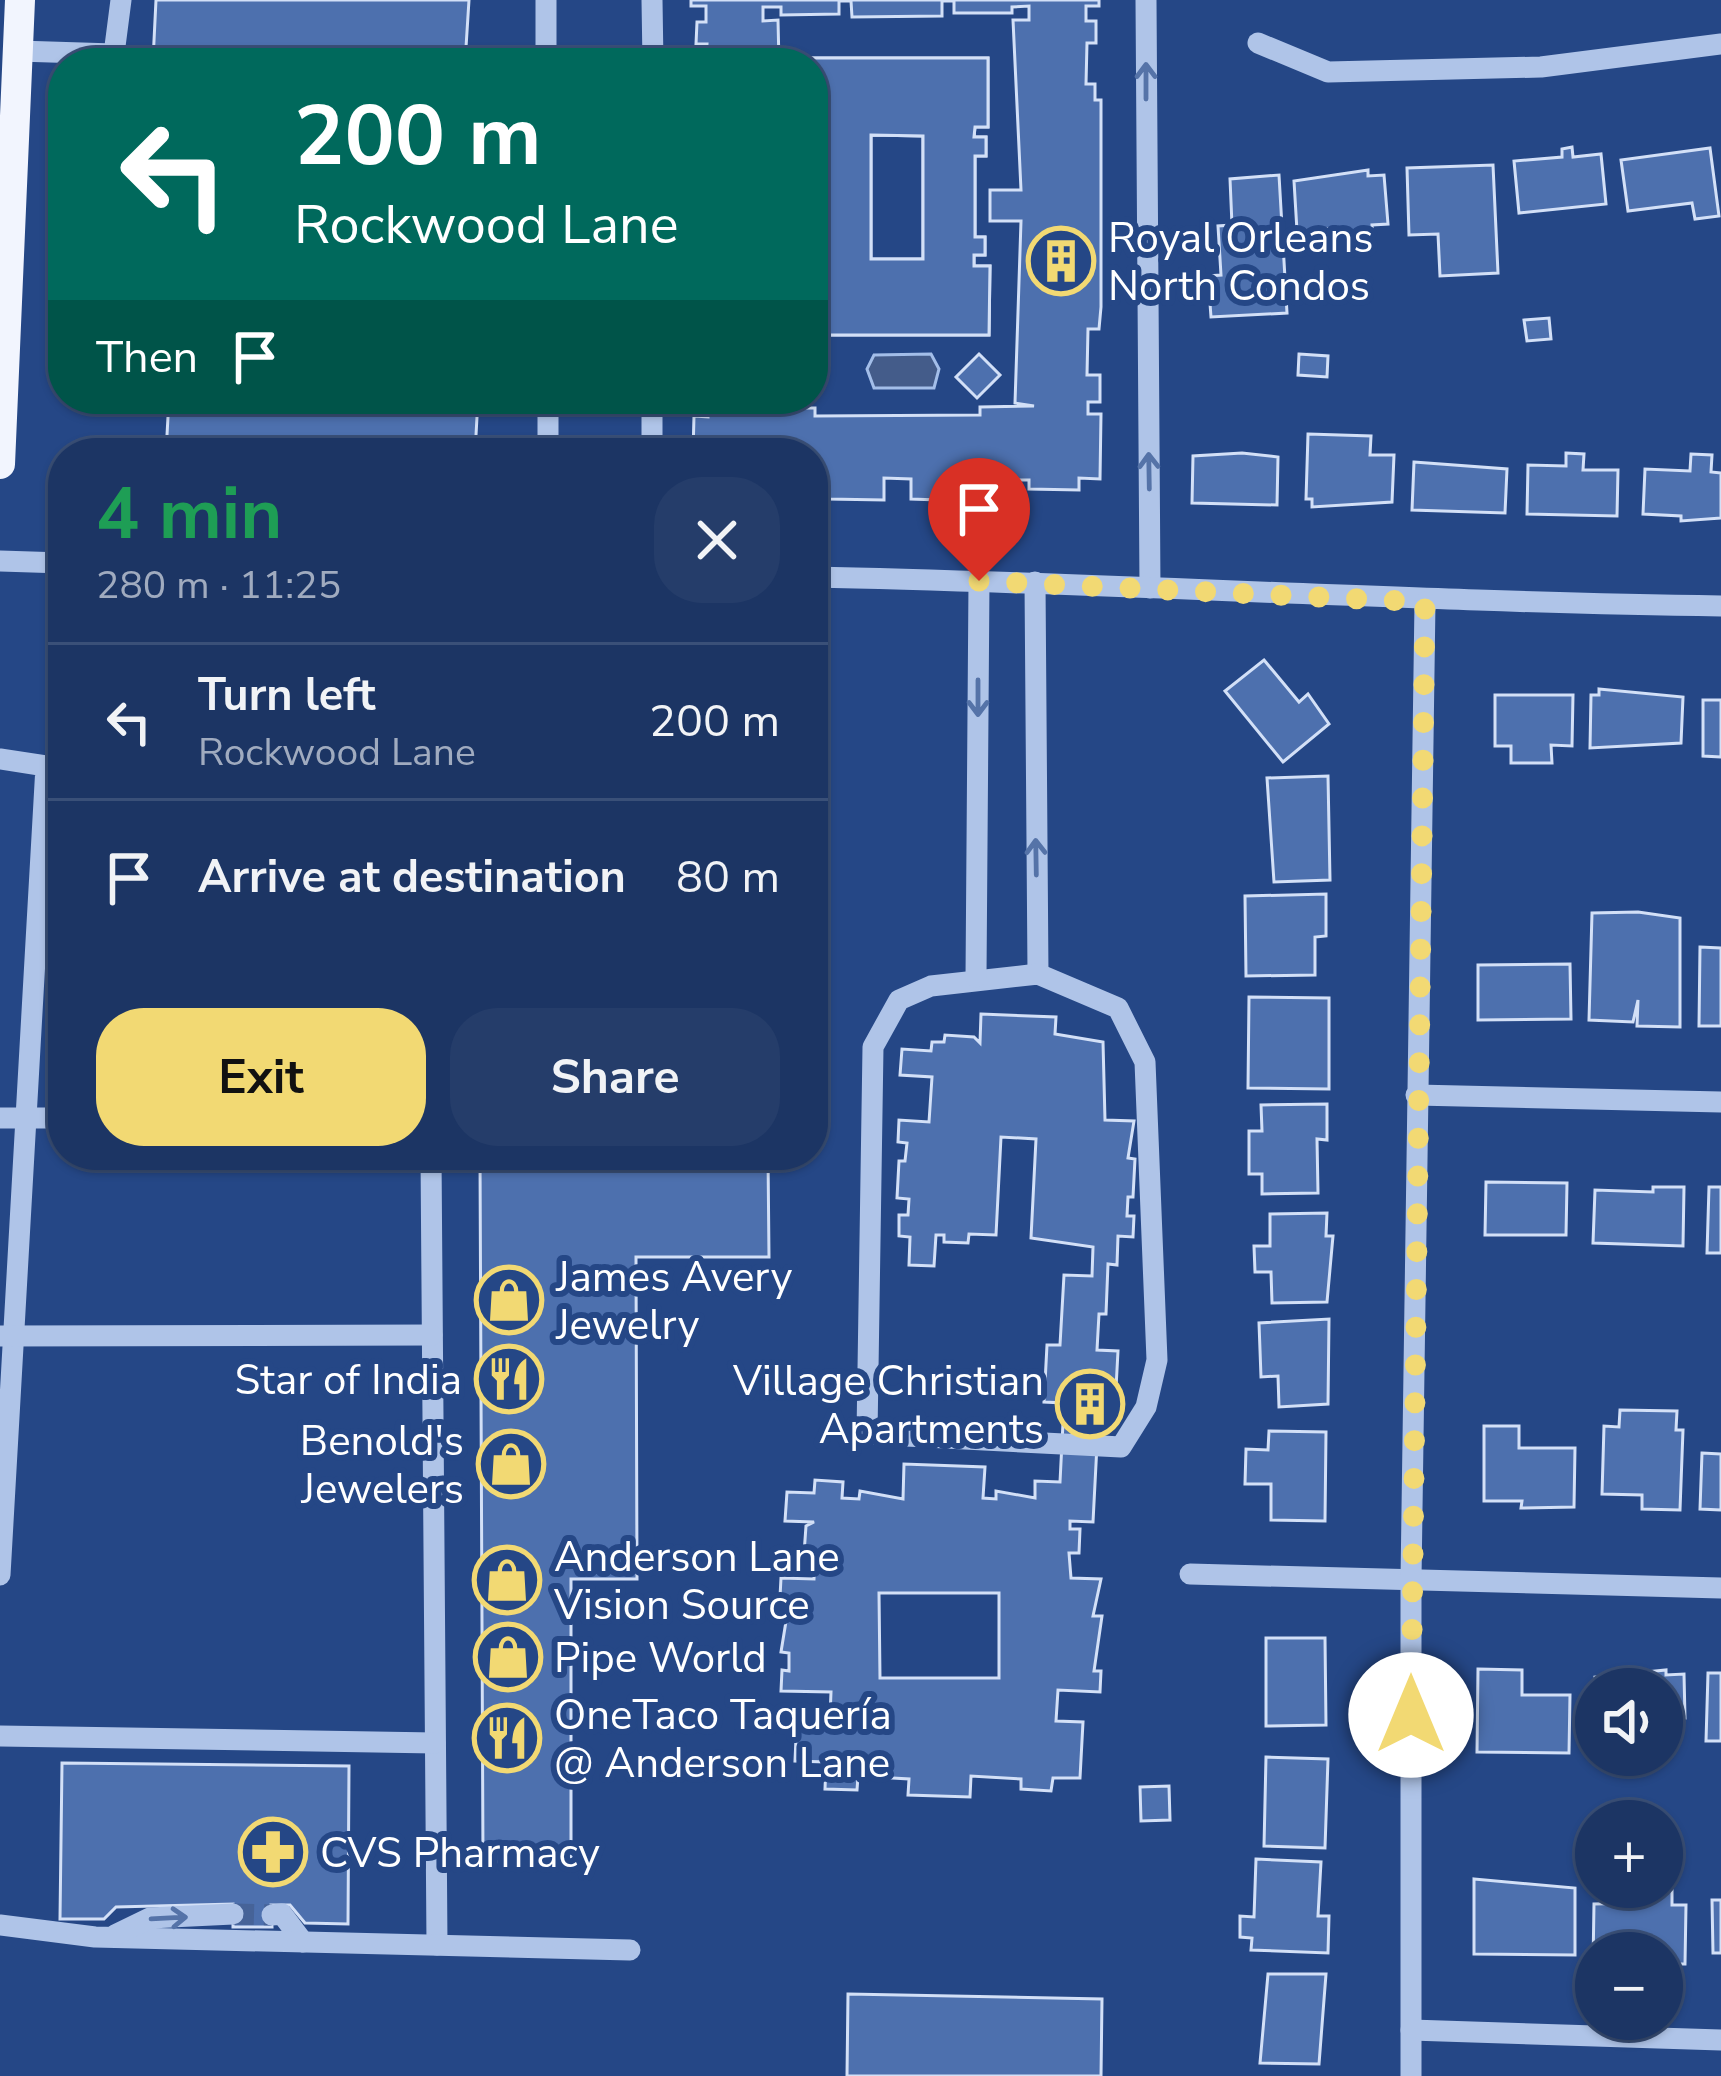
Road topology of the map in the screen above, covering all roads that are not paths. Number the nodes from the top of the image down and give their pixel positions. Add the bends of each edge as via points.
1 (20, 0) edge
2 (121, 0) edge
3 (546, 0) edge
4 (652, 0) edge
5 (1146, 0) edge
6 (1258, 43) dead end
7 (1721, 44) edge
8 (115, 48) edge
9 (546, 48) edge
10 (652, 48) edge
11 (9, 50) edge
12 (48, 53) edge
13 (0, 464) edge
14 (0, 562) edge
15 (48, 563) edge
16 (828, 578) edge
17 (979, 581) junction
18 (1035, 582) junction
19 (1150, 588) junction
20 (1425, 602) junction
21 (1721, 606) edge
22 (0, 759) edge
23 (1038, 974) junction
24 (976, 977) junction
25 (1416, 1095) junction
26 (1721, 1102) edge
27 (0, 1118) edge
28 (48, 1118) edge
29 (26, 1119) junction
30 (431, 1170) edge
31 (433, 1335) junction
32 (7, 1337) edge
33 (1190, 1574) dead end
34 (0, 1575) edge
35 (1411, 1580) junction
36 (1721, 1588) edge
37 (0, 1736) edge
38 (435, 1743) junction
39 (233, 1915) tunnel mouth
40 (272, 1915) tunnel mouth
41 (0, 1925) edge
42 (109, 1938) junction
43 (304, 1942) junction
44 (437, 1946) junction
45 (629, 1950) dead end
46 (1411, 2030) junction
47 (1721, 2040) edge
48 (1411, 2076) edge

1 - 11 main road
2 - 8 street
3 - 9 street
4 - 10 street
19 -> 5 street
6 - 7 street via 1328,71 1541,67
11 - 12 street
11 - 13 main road
14 - 15 street
16 - 17 street
17 - 18 street
17 -> 24 street
18 - 19 street
23 -> 18 street
19 - 20 street
20 - 21 street
20 - 25 street
22 - 29 street via 46,766
23 - 24 street
23 - 24 street via 1118,1008 1145,1062 1157,1360 1146,1407 1121,1447 868,1434 873,1047 898,1000
25 - 26 street
25 - 35 street
27 - 29 street
28 - 29 street
29 - 32 street
30 - 31 street
31 - 32 street
31 - 38 street
32 - 34 street
33 - 35 street
35 - 36 street
35 - 46 street
37 - 38 street
38 - 44 street
42 -> 39 street via 150,1918
40 - 43 street via 283,1914
41 - 42 street
42 - 43 street
43 - 44 street
44 - 45 street
46 - 47 street
46 - 48 street

